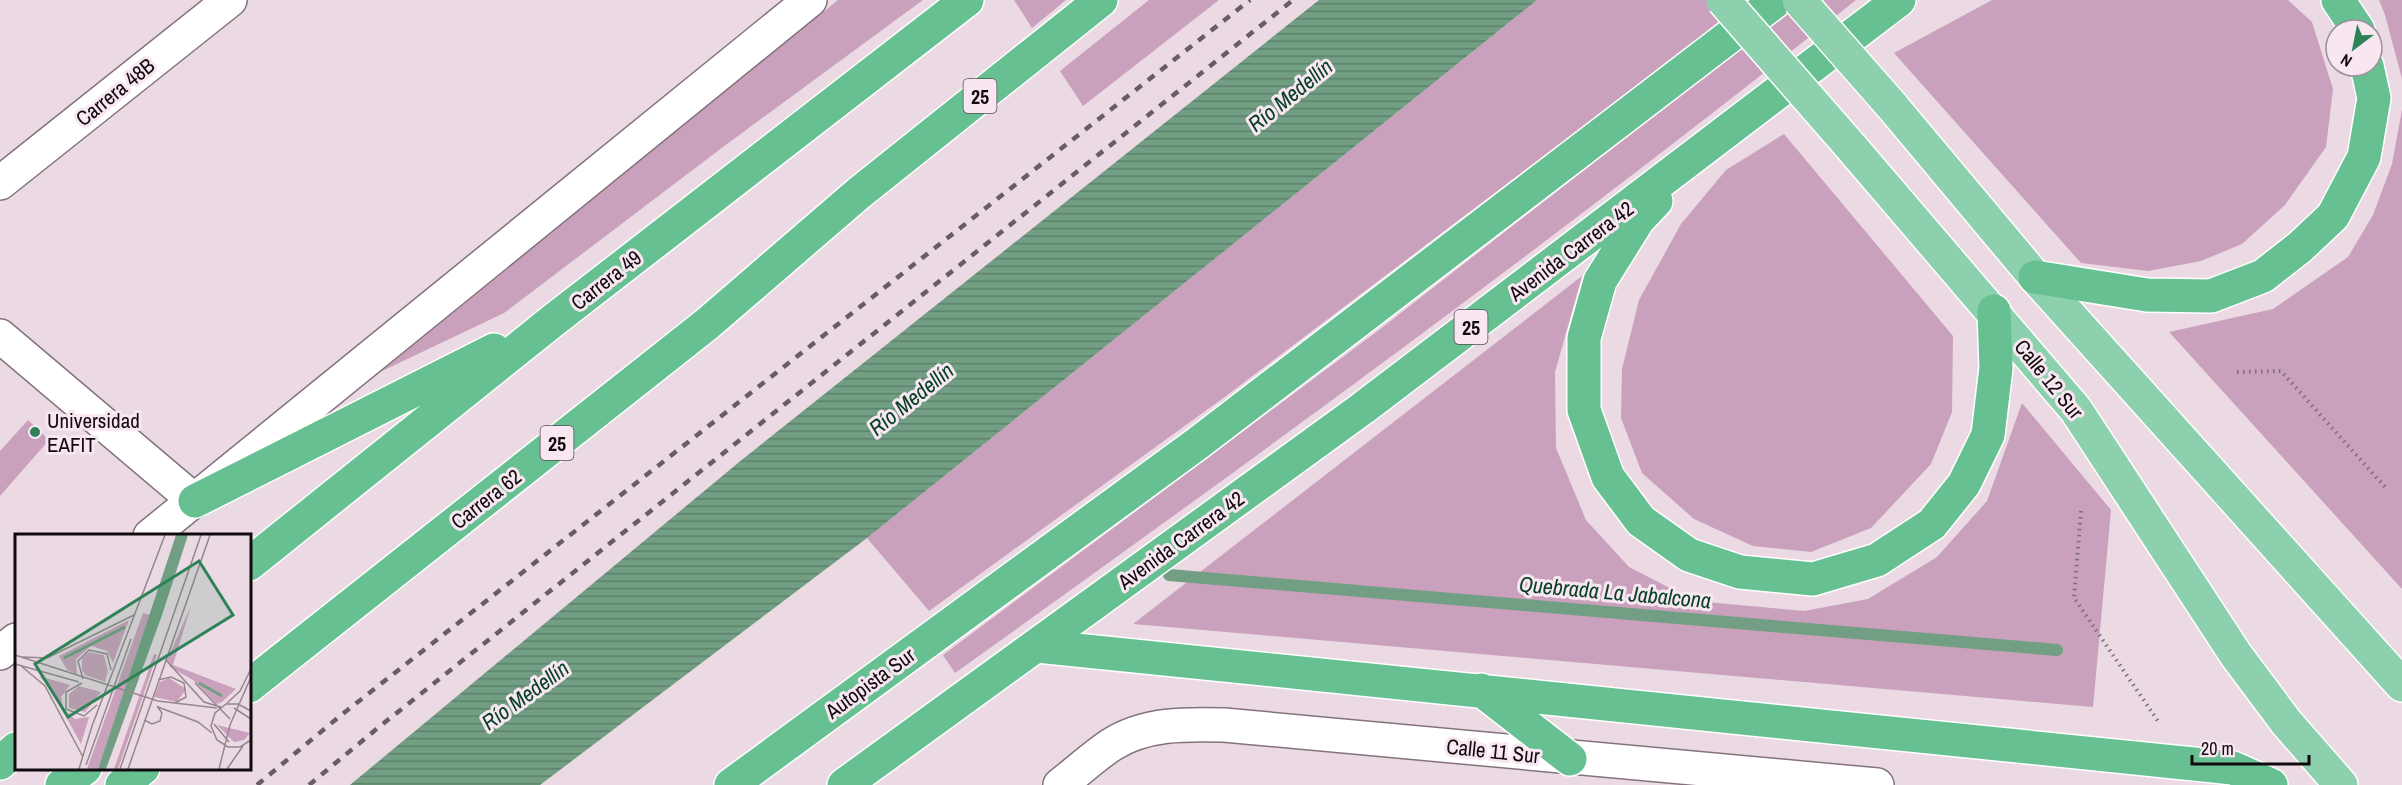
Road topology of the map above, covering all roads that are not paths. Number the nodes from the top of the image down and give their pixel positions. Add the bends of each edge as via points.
1 (230, 0) edge
2 (810, 0) edge
3 (967, 0) edge
4 (1101, 0) edge
5 (1723, 0) edge
6 (1777, 0) edge
7 (1799, 0) edge
8 (1899, 0) edge
9 (2338, 0) edge
10 (2350, 18) edge
11 (2370, 78) edge
12 (1703, 150) junction
13 (0, 183) edge
14 (2034, 277) junction
15 (1994, 311) junction
16 (555, 319) junction
17 (0, 336) edge
18 (195, 501) junction
19 (153, 534) edge
20 (250, 563) edge
21 (370, 590) junction
22 (15, 641) edge
23 (1036, 646) junction
24 (0, 653) edge
25 (250, 661) edge
26 (250, 685) edge
27 (2402, 685) edge
28 (1481, 690) junction
29 (15, 751) edge
30 (1569, 759) junction
31 (0, 763) edge
32 (82, 770) edge
33 (141, 770) edge
34 (62, 785) edge
35 (122, 785) edge
36 (731, 785) edge
37 (844, 785) edge
38 (1060, 785) edge
39 (1877, 785) edge
40 (2271, 785) edge
41 (2341, 785) edge

1 - 13 street, Carrera 48B
2 - 18 street
3 - 16 highway, Carrera 49
4 - 21 highway, Carrera 62 / 25 via 859,193 707,324
5 - 15 main road, Calle 12 Sur, bridge
6 - 36 highway, Autopista Sur via 1198,443
7 - 14 main road, bridge
8 - 12 highway, Avenida Carrera 42 / 25
9 - 10 highway
11 - 14 highway via 2374,98 2364,157 2333,216 2263,276 2211,296 2147,295
12 - 15 highway via 1638,220 1600,281 1584,338 1584,411 1608,477 1641,521 1689,555 1740,572 1813,579 1877,560 1932,524 1964,484 1988,435 1996,369
12 - 23 highway, Avenida Carrera 42 / 25 via 1362,408
14 - 27 main road
15 - 41 main road, Calle 12 Sur via 2076,410 2236,655 2286,722
16 - 18 highway
16 - 20 highway, Carrera 49
17 - 18 street
18 - 19 street
21 - 25 highway
21 - 26 highway, Carrera 62 / 25
22 - 24 street
23 - 28 highway
23 - 37 highway, 25
28 - 30 highway
28 - 40 highway via 2233,768
29 - 31 highway
30 - 38 street, Calle 11 Sur via 1183,724 1152,728 1113,744
30 - 39 street, Calle 11 Sur
32 - 34 highway
33 - 35 highway

